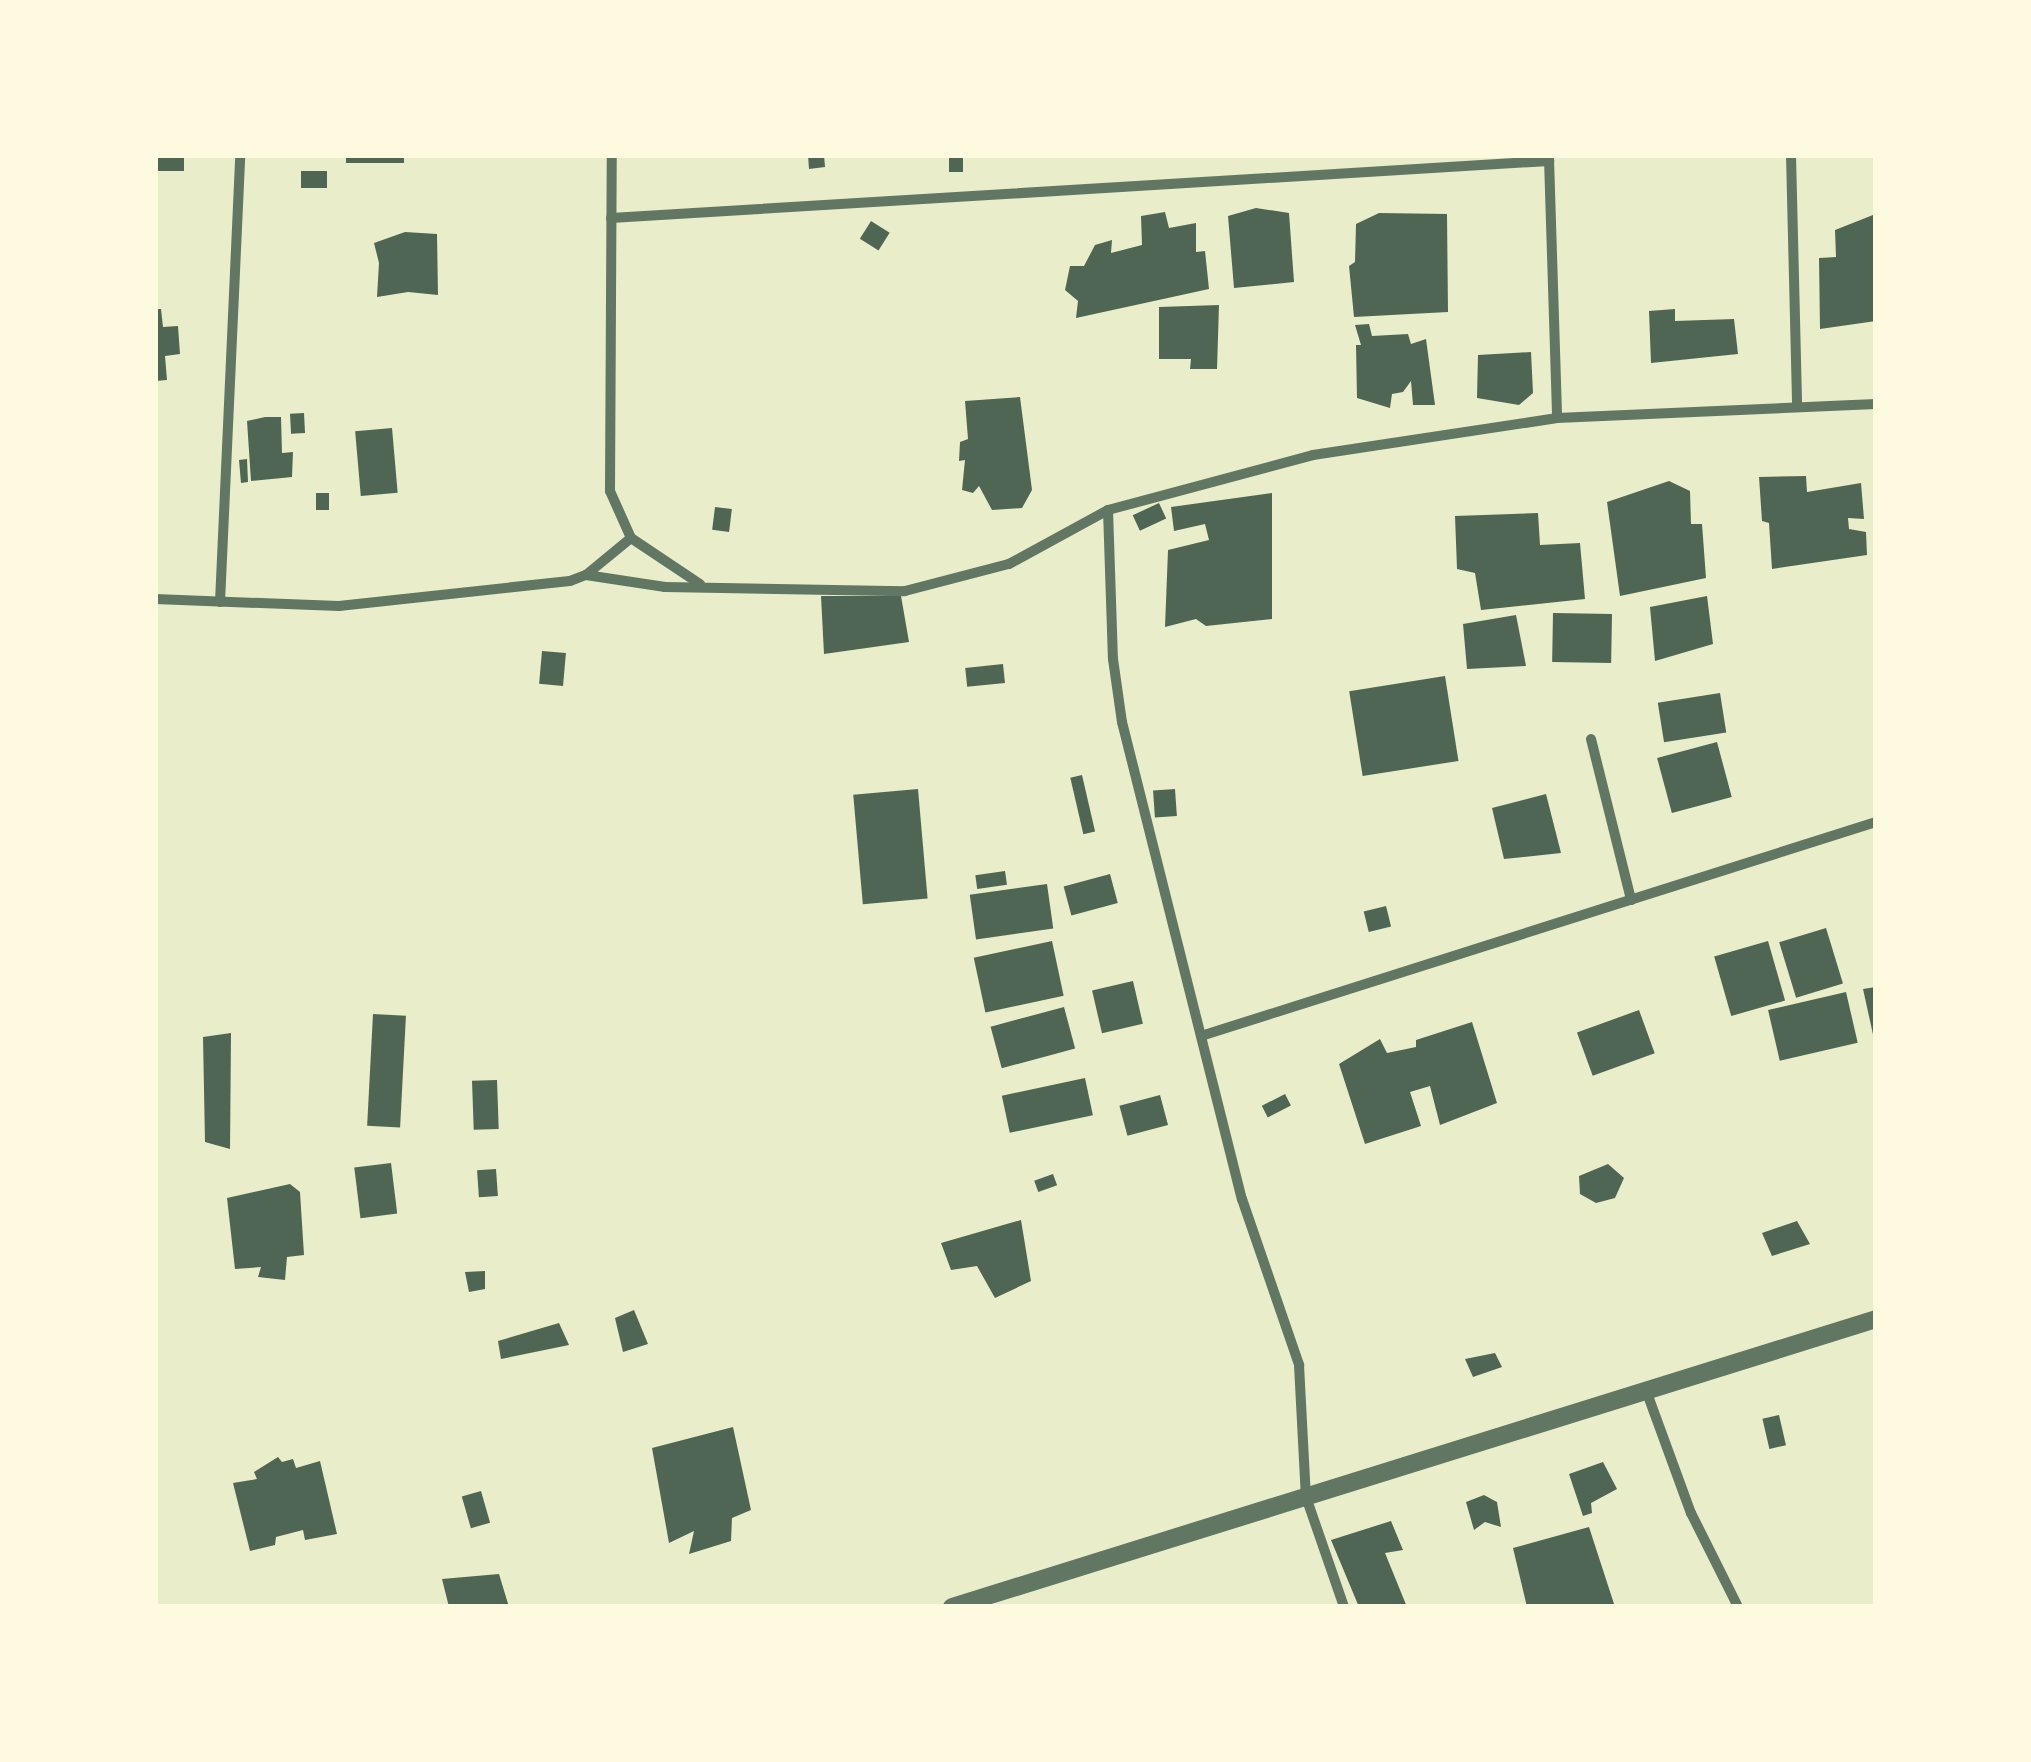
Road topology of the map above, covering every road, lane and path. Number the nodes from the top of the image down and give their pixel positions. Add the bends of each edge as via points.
1 (240, 155) edge
2 (612, 155) edge
3 (1791, 155) edge
4 (1549, 158) edge
5 (611, 218) junction
6 (1876, 404) edge
7 (1797, 406) junction
8 (1558, 418) junction
9 (1108, 510) junction
10 (631, 538) junction
11 (586, 575) junction
12 (700, 584) junction
13 (155, 599) edge
14 (220, 602) junction
15 (1590, 739) dead end
16 (1876, 822) edge
17 (1631, 900) junction
18 (1202, 1036) junction
19 (1876, 1319) edge
20 (1647, 1393) junction
21 (1306, 1497) junction
22 (952, 1607) edge
23 (1344, 1607) edge
24 (1738, 1607) edge

1 - 14 street
2 - 5 street
3 - 7 street
4 - 5 street
4 - 8 street
5 - 10 street via 610,490
6 - 7 street
7 - 8 street
8 - 9 street via 1313,455
9 - 12 street via 1009,564 906,591
9 - 18 street via 1122,722
10 - 11 street
10 - 12 street
11 - 12 street via 664,587
11 - 14 street via 339,606
13 - 14 street
15 - 17 street
16 - 17 street
17 - 18 street
18 - 21 street via 1242,1200 1299,1365
19 - 20 street
20 - 21 street
20 - 24 street via 1691,1513
21 - 22 street
21 - 23 street

